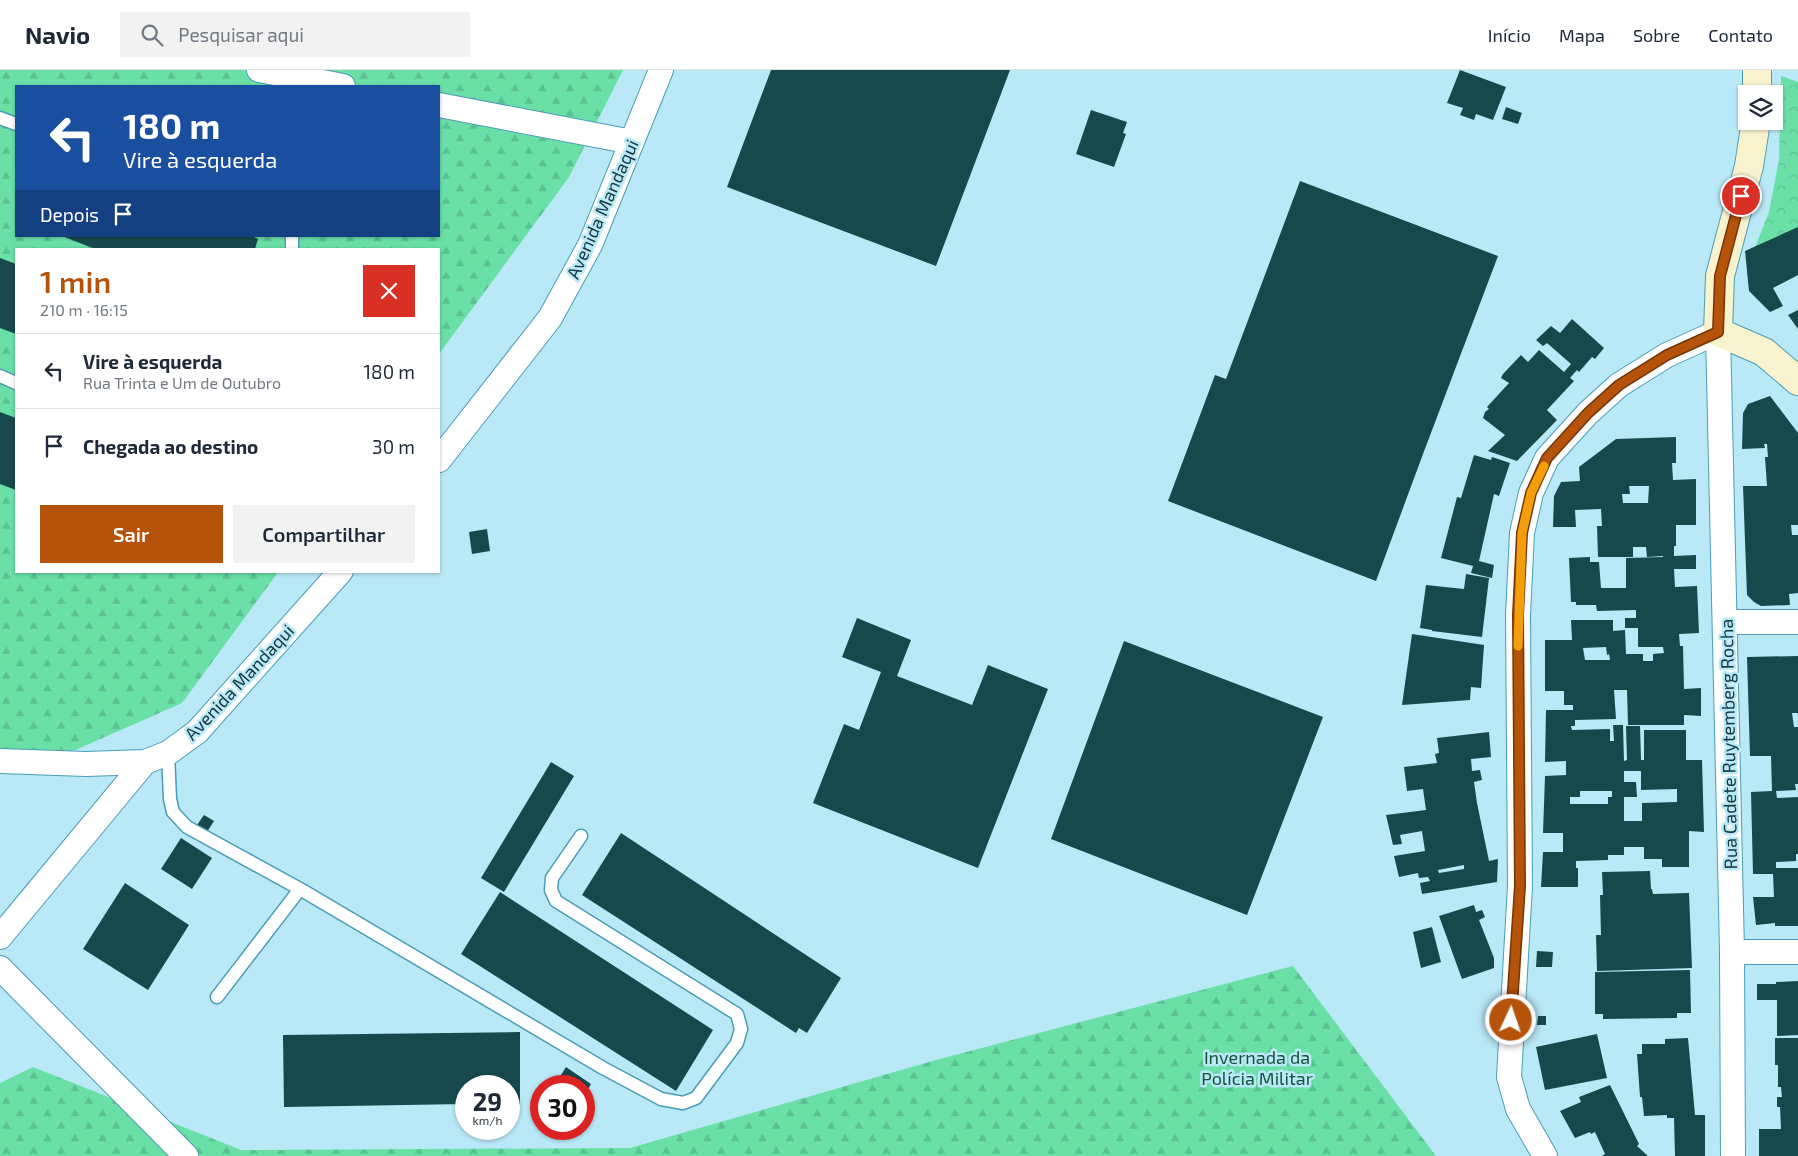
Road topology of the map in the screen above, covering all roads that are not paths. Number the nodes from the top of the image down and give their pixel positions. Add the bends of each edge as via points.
1 (259, 70) edge
2 (661, 70) edge
3 (1757, 70) edge
4 (338, 85) edge
5 (1757, 85) edge
6 (440, 105) edge
7 (0, 118) edge
8 (15, 124) edge
9 (1755, 130) edge
10 (632, 142) junction
11 (1718, 332) junction
12 (0, 376) edge
13 (1798, 380) edge
14 (15, 383) edge
15 (440, 459) edge
16 (340, 573) edge
17 (1726, 622) junction
18 (1798, 622) edge
19 (168, 753) junction
20 (0, 761) edge
21 (144, 762) junction
22 (581, 836) dead end
23 (300, 890) junction
24 (0, 937) edge
25 (1732, 952) junction
26 (1798, 952) edge
27 (0, 968) edge
28 (217, 997) dead end
29 (186, 1156) edge
30 (1545, 1156) edge
31 (1733, 1156) edge

1 - 4 street
2 - 10 street, Avenida Mandaqui
3 - 5 street
6 - 10 street
7 - 8 lane
9 - 11 street via 1750,166 1720,276
10 - 15 street, Avenida Mandaqui via 590,245 550,318
11 - 13 street via 1764,352
11 - 17 street, Rua Cadete Ruytemberg Rocha
11 - 30 street via 1667,355 1619,385 1588,413 1547,458 1531,493 1522,533 1518,615 1520,886 1508,1077 1518,1109
12 - 14 lane
16 - 19 street, Avenida Mandaqui via 197,732
17 - 18 street
17 - 25 street, Rua Cadete Ruytemberg Rocha
19 - 21 street, Avenida Mandaqui
19 - 23 lane via 170,799 174,812 187,827
20 - 21 street, Avenida Mandaqui
21 - 24 street
22 - 23 lane via 552,878 551,890 556,901 736,1014 741,1029 737,1043 696,1098 683,1103 661,1099 602,1068
23 - 28 lane
25 - 26 street
25 - 31 street, Rua Cadete Ruytemberg Rocha
27 - 29 street

